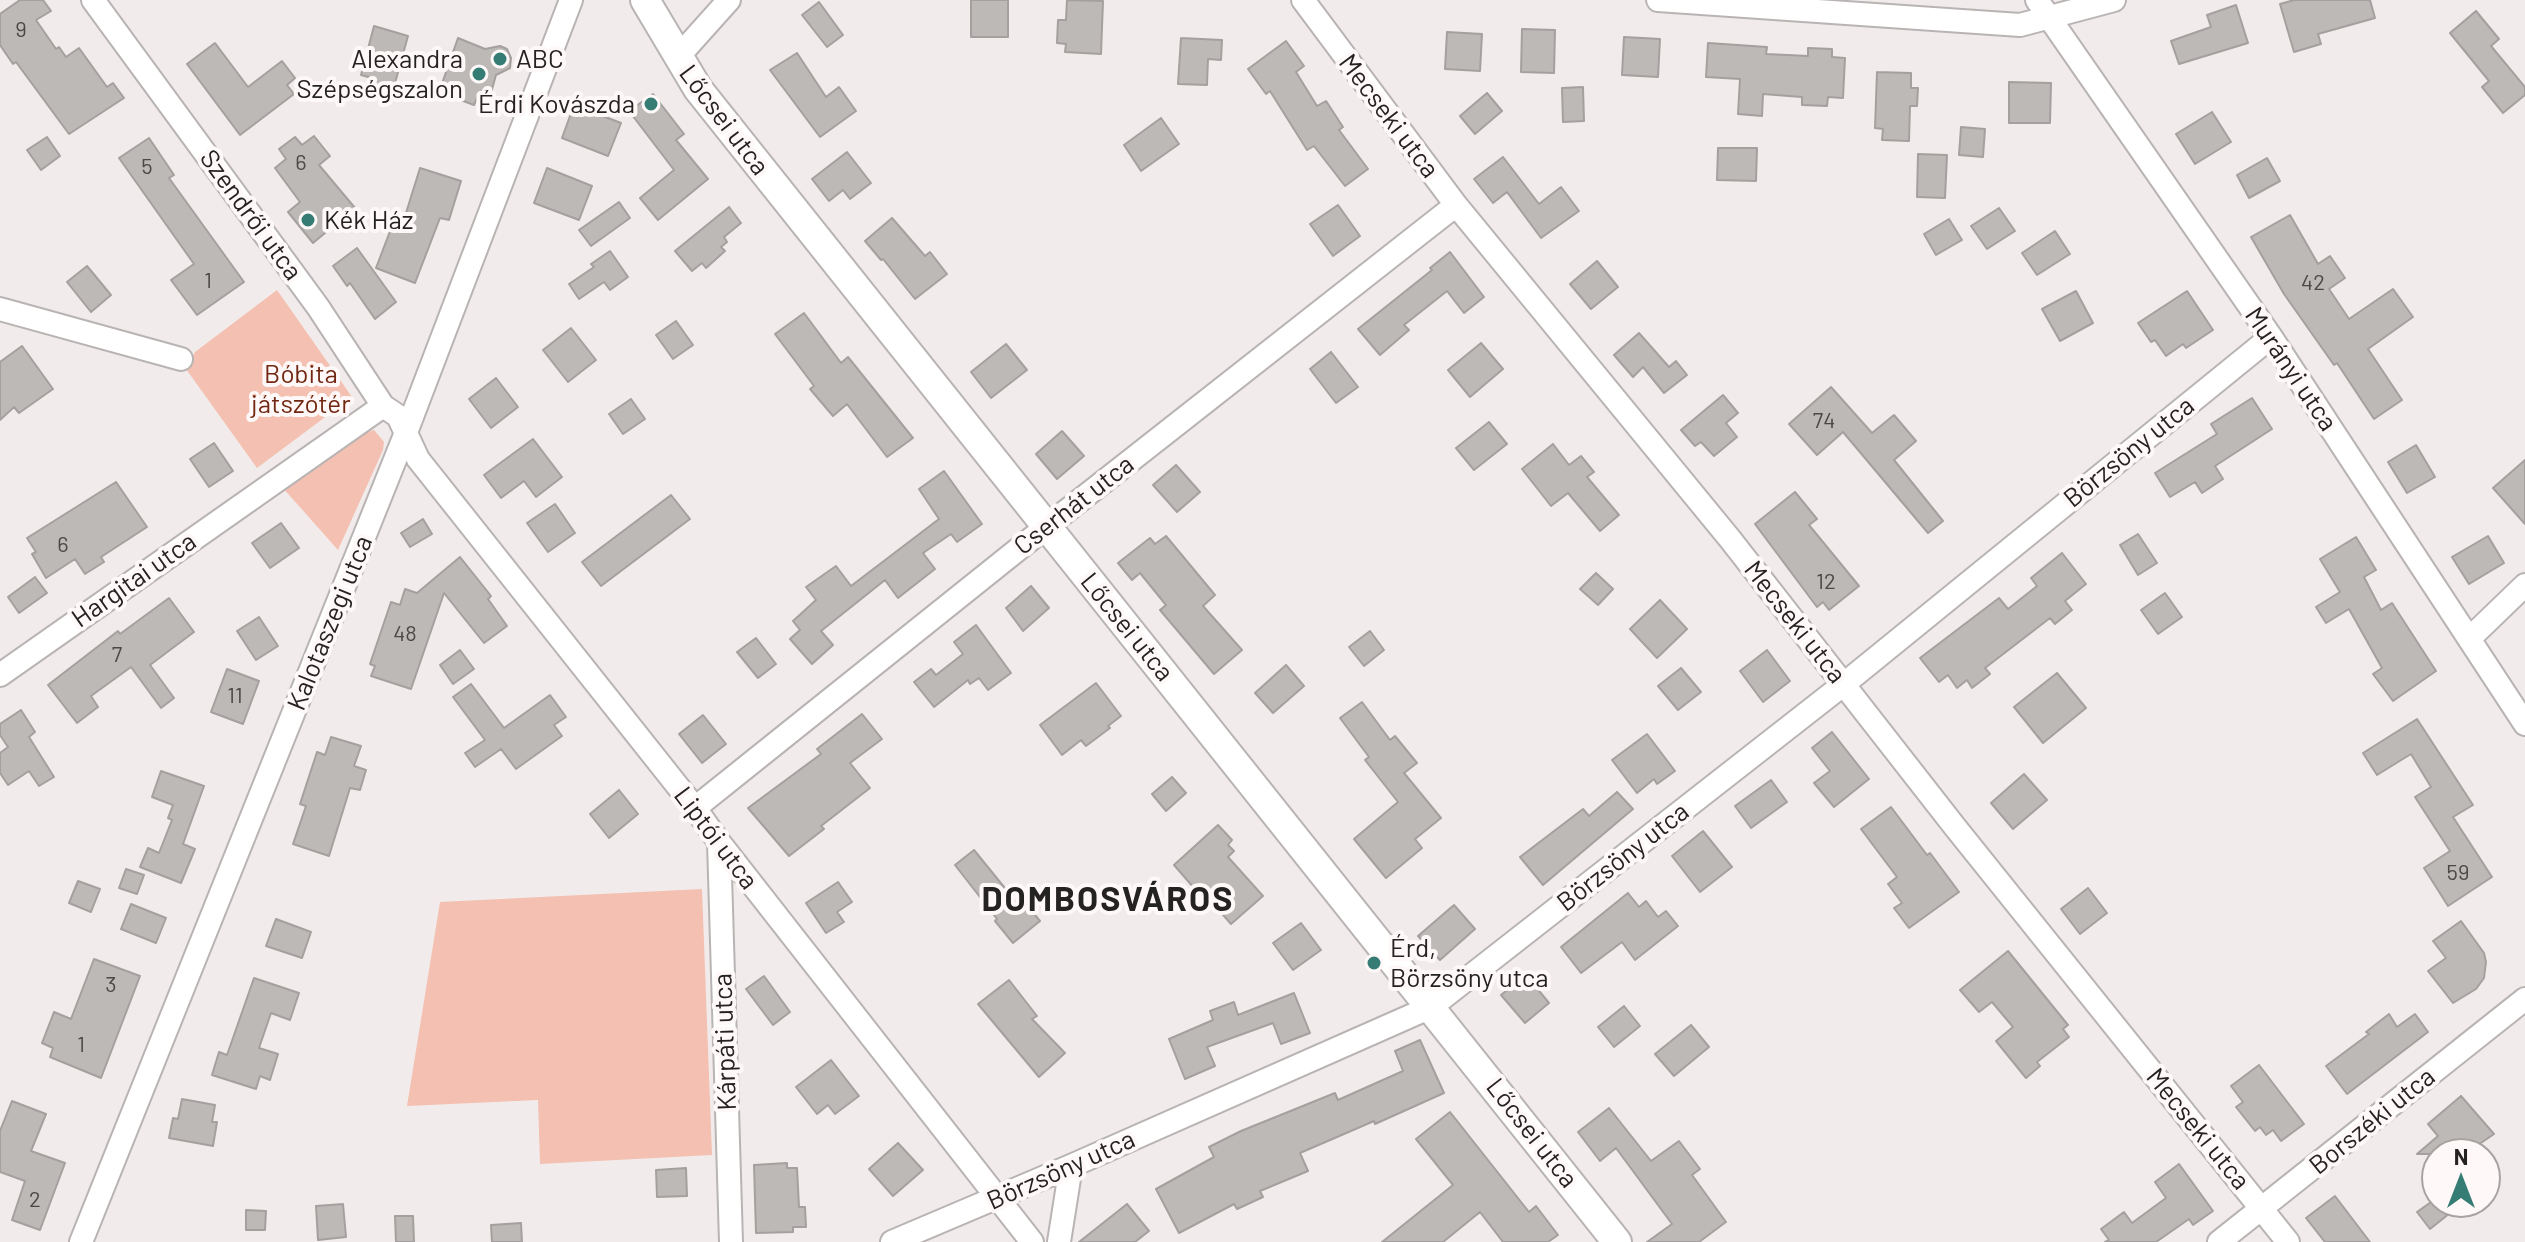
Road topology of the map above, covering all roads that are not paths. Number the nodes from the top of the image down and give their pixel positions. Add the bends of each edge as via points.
1 (93, 0) edge
2 (571, 0) edge
3 (729, 0) edge
4 (1303, 0) edge
5 (1658, 0) edge
6 (2114, 0) edge
7 (644, 2) edge
8 (2042, 9) edge
9 (710, 10) edge
10 (677, 58) junction
11 (1456, 205) junction
12 (4, 314) edge
13 (2271, 337) junction
14 (181, 359) dead end
15 (383, 406) junction
16 (407, 430) junction
17 (1046, 527) junction
18 (2525, 585) edge
19 (2469, 639) junction
20 (0, 675) edge
21 (1844, 684) junction
22 (2525, 724) edge
23 (695, 808) junction
24 (719, 842) junction
25 (2525, 999) edge
26 (1431, 1007) junction
27 (1071, 1166) junction
28 (996, 1199) junction
29 (2262, 1209) junction
30 (81, 1242) edge
31 (731, 1242) edge
32 (892, 1242) edge
33 (1032, 1242) edge
34 (1059, 1242) edge
35 (1617, 1242) edge
36 (2219, 1242) edge
37 (2288, 1242) edge

1 - 15 street, Szendrői utca via 318,307
2 - 16 street, Kalotaszegi utca
3 - 9 street
4 - 11 street, Mecseki utca
5 - 8 street via 2020,25
6 - 8 street
7 - 10 street, Lőcsei utca
8 - 13 street, Murányi utca
9 - 10 street
10 - 17 street, Lőcsei utca
11 - 17 street, Cserhát utca
11 - 21 street, Mecseki utca
12 - 14 street
13 - 19 street, Murányi utca
13 - 21 street, Börzsöny utca
15 - 16 street, Szendrői utca
15 - 20 street, Hargitai utca
16 - 23 street, Liptói utca via 418,459
16 - 30 street, Kalotaszegi utca
17 - 23 street, Cserhát utca
17 - 26 street, Lőcsei utca
18 - 19 street
19 - 22 street, Murányi utca
21 - 26 street, Börzsöny utca
21 - 29 street, Mecseki utca
23 - 24 street, Liptói utca
24 - 28 street, Liptói utca
24 - 31 street, Kárpáti utca
25 - 29 street, Borszéki utca
26 - 27 street, Börzsöny utca
26 - 35 street, Lőcsei utca
27 - 28 street, Börzsöny utca
27 - 34 street
28 - 32 street, Börzsöny utca
28 - 33 street, Liptói utca
29 - 36 street, Borszéki utca
29 - 37 street, Mecseki utca

